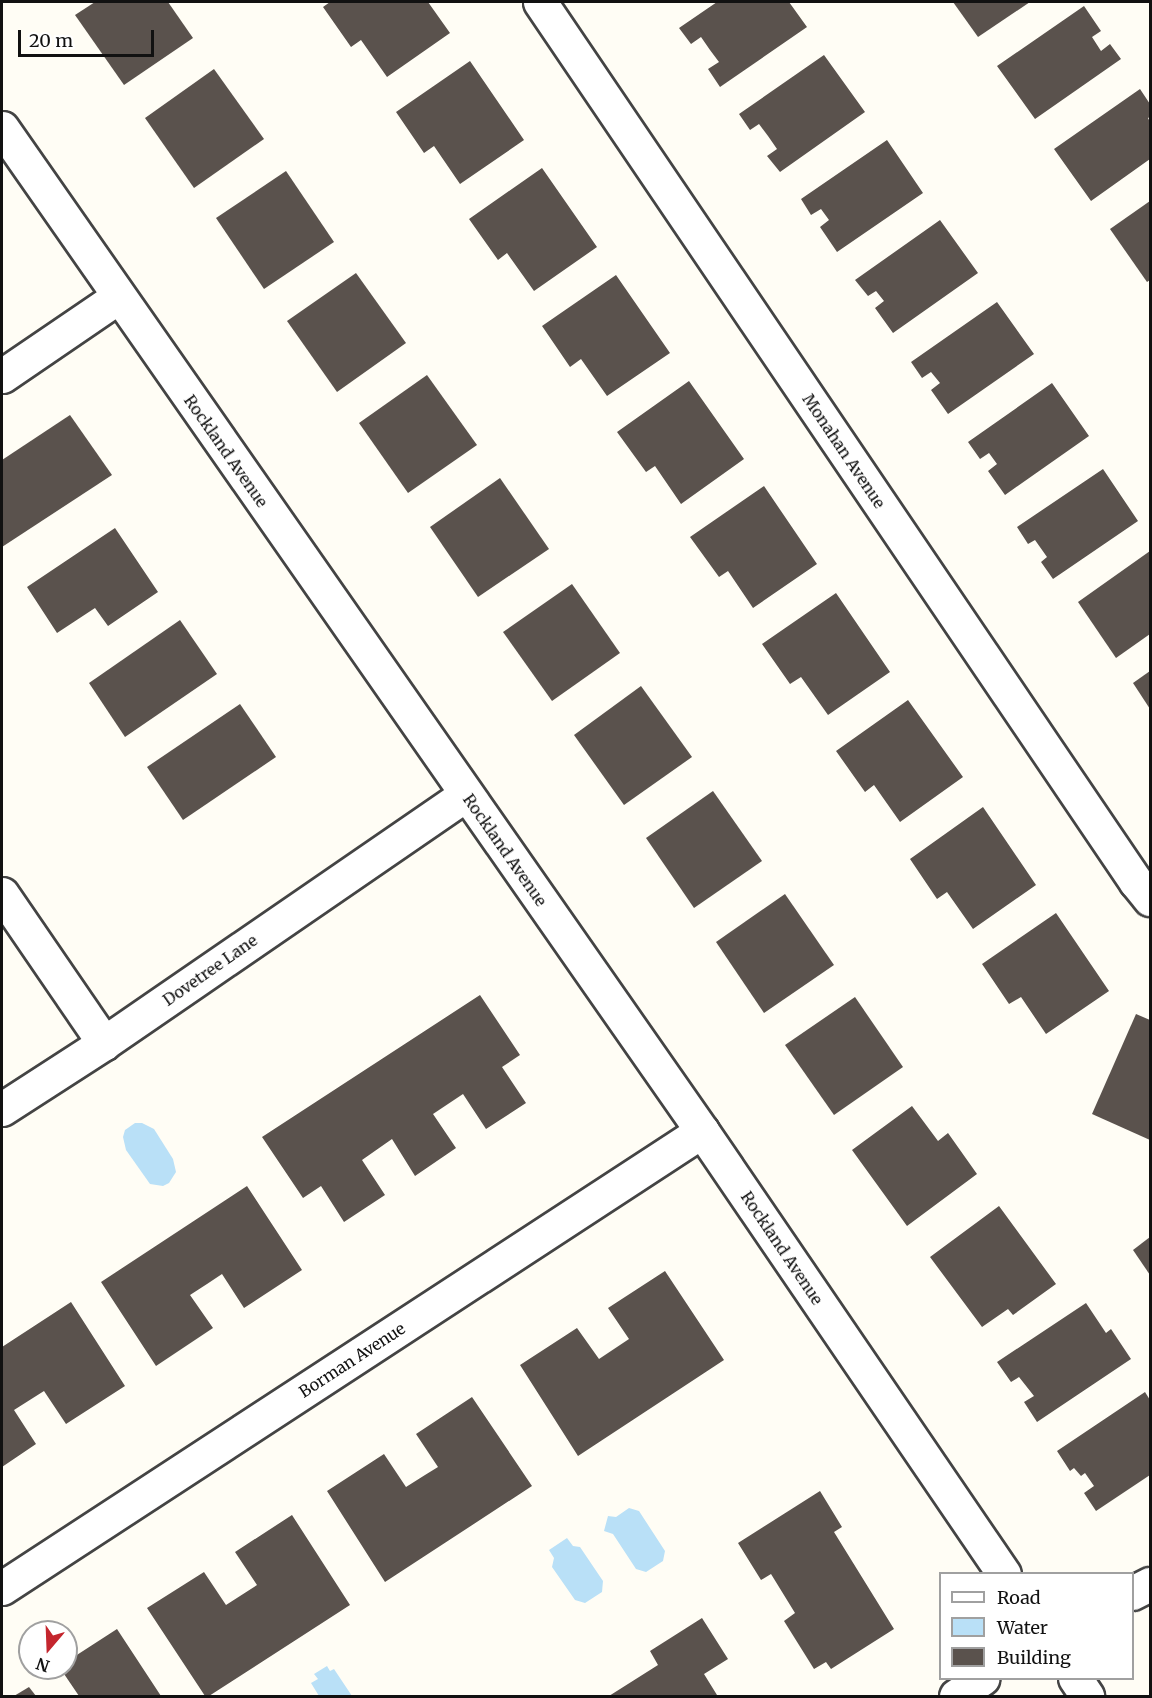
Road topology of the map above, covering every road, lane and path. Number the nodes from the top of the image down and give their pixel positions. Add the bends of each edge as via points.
1 (540, 2) edge
2 (2, 128) edge
3 (118, 297) junction
4 (2, 376) edge
5 (466, 794) junction
6 (2, 894) edge
7 (1150, 899) edge
8 (104, 1043) junction
9 (2, 1109) edge
10 (702, 1131) junction
11 (1003, 1572) edge
12 (1150, 1584) edge
13 (2, 1588) edge
14 (1134, 1592) edge
15 (980, 1680) edge
16 (1076, 1680) edge
17 (956, 1696) edge
18 (1087, 1696) edge

1 - 7 street, Monahan Avenue
2 - 3 street, Rockland Avenue
3 - 4 street
3 - 5 street, Rockland Avenue
5 - 8 street, Dovetree Lane
5 - 10 street, Rockland Avenue
6 - 8 street
8 - 9 street, Dovetree Lane
10 - 11 street, Rockland Avenue
10 - 13 street, Borman Avenue
12 - 14 street
15 - 17 street
16 - 18 street

